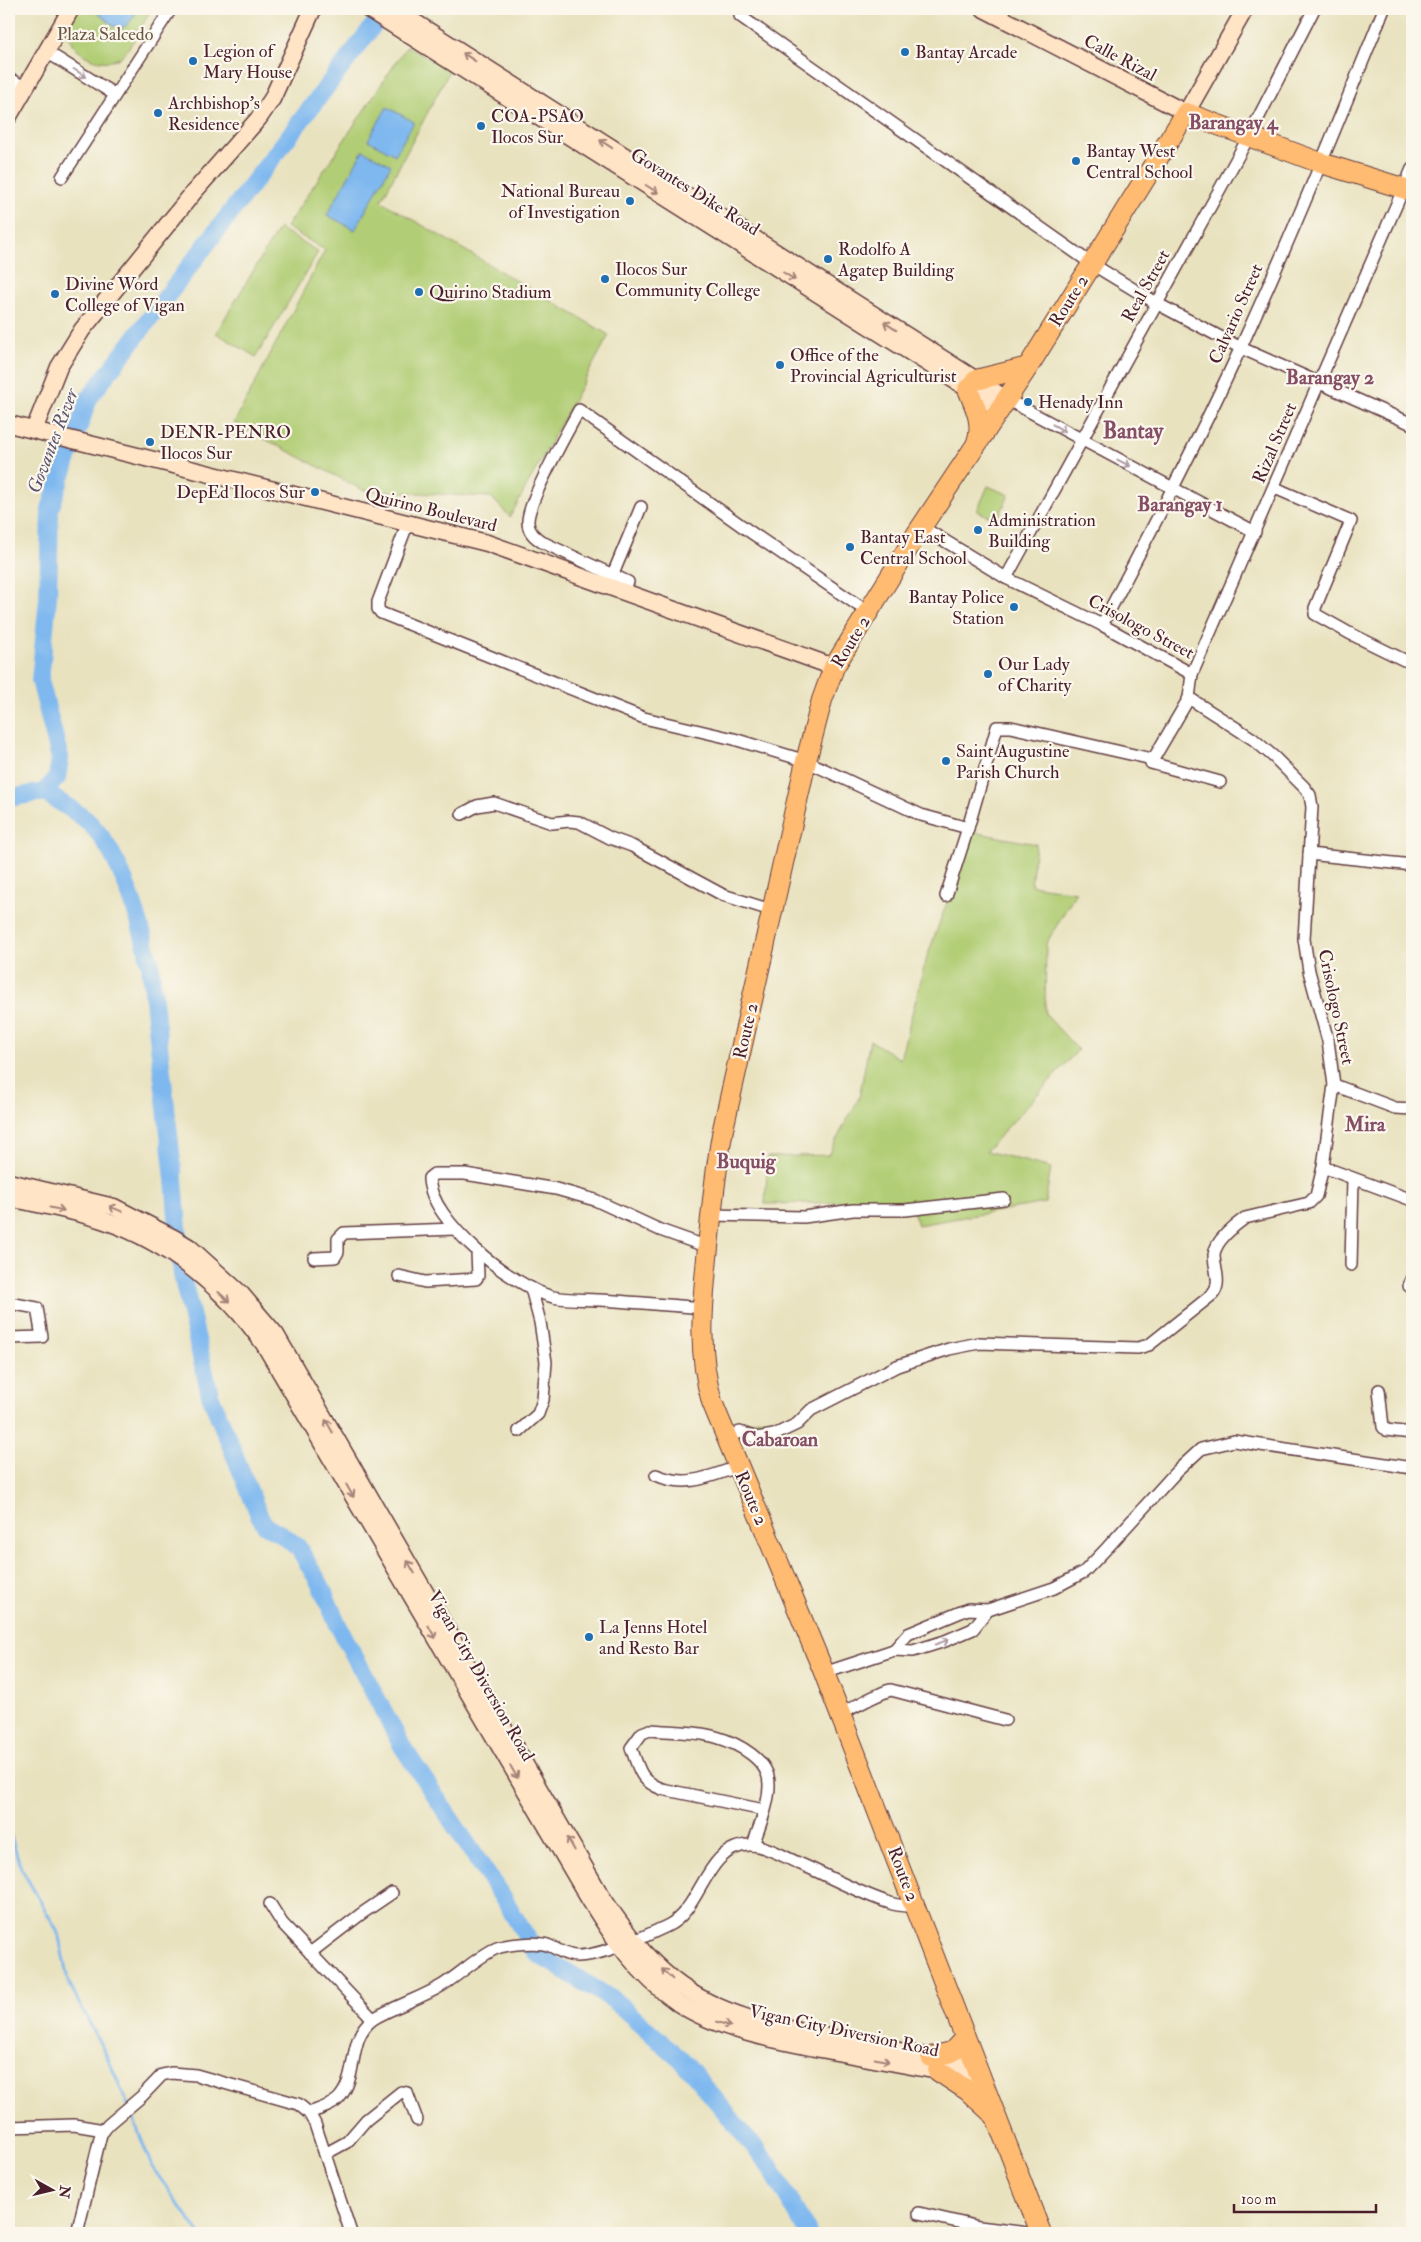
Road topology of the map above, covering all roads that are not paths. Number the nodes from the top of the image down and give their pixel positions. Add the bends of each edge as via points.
1 (71, 9) edge
2 (171, 9) edge
3 (313, 9) edge
4 (368, 9) edge
5 (394, 9) edge
6 (744, 9) edge
7 (984, 9) edge
8 (1245, 9) edge
9 (1314, 9) edge
10 (1384, 9) edge
11 (412, 29) junction
12 (46, 52) junction
13 (9, 78) edge
14 (25, 88) junction
15 (114, 94) junction
16 (1186, 113) junction
17 (9, 116) edge
18 (1248, 138) junction
19 (1320, 163) junction
20 (1412, 169) edge
21 (62, 177) dead end
22 (1408, 189) edge
23 (1092, 264) junction
24 (1156, 303) junction
25 (1241, 348) junction
26 (1028, 366) junction
27 (1319, 384) junction
28 (972, 385) junction
29 (1003, 404) junction
30 (9, 424) edge
31 (1412, 424) edge
32 (40, 432) junction
33 (1081, 440) junction
34 (977, 444) junction
35 (1173, 488) junction
36 (1274, 488) junction
37 (640, 507) dead end
38 (407, 525) junction
39 (922, 527) junction
40 (1255, 532) junction
41 (613, 574) junction
42 (1006, 578) junction
43 (628, 582) dead end
44 (868, 612) junction
45 (1102, 625) junction
46 (1404, 660) dead end
47 (834, 667) junction
48 (1192, 674) junction
49 (1189, 698) junction
50 (1151, 760) junction
51 (806, 761) junction
52 (1220, 782) dead end
53 (462, 814) dead end
54 (968, 828) junction
55 (1309, 854) junction
56 (1412, 865) edge
57 (946, 896) dead end
58 (774, 911) junction
59 (1334, 1085) junction
60 (1412, 1109) edge
61 (1324, 1167) junction
62 (1353, 1179) junction
63 (9, 1182) edge
64 (9, 1198) edge
65 (1004, 1199) dead end
66 (1412, 1200) edge
67 (710, 1215) junction
68 (455, 1229) junction
69 (708, 1247) junction
70 (477, 1252) junction
71 (314, 1258) dead end
72 (1351, 1265) dead end
73 (399, 1276) dead end
74 (531, 1288) junction
75 (9, 1303) edge
76 (702, 1308) junction
77 (9, 1338) edge
78 (1379, 1390) dead end
79 (519, 1431) dead end
80 (1412, 1433) edge
81 (726, 1438) junction
82 (737, 1467) junction
83 (1412, 1468) edge
84 (656, 1475) dead end
85 (988, 1610) junction
86 (894, 1650) junction
87 (824, 1673) junction
88 (840, 1714) junction
89 (1005, 1720) dead end
90 (764, 1810) junction
91 (753, 1845) junction
92 (392, 1893) dead end
93 (270, 1904) dead end
94 (916, 1907) junction
95 (625, 1943) junction
96 (310, 1952) junction
97 (373, 2019) junction
98 (965, 2038) junction
99 (935, 2064) junction
100 (979, 2073) junction
101 (309, 2112) junction
102 (996, 2116) junction
103 (418, 2120) dead end
104 (9, 2127) edge
105 (104, 2130) junction
106 (325, 2154) junction
107 (919, 2213) dead end
108 (78, 2233) edge
109 (351, 2233) edge
110 (1028, 2233) edge
111 (1041, 2233) edge

1 - 12 main road
2 - 15 street
3 - 32 main road via 272,99 259,118 193,193 82,330 59,367
4 - 11 main road, Govantes Dike Road
5 - 11 main road, Govantes Dike Road
6 - 23 street via 740,16
7 - 16 main road, Calle Rizal
8 - 16 main road
9 - 18 street, Real Street
10 - 19 street, Calvario Street
11 - 28 main road, Govantes Dike Road
12 - 14 main road
12 -> 15 street
13 - 14 street
14 - 17 main road
15 - 21 street
16 - 18 highway
16 - 23 highway, Route 2
18 - 19 highway
18 - 24 street, Real Street
19 - 22 highway
19 - 25 street, Calvario Street
20 - 22 street, Rizal Street
22 - 27 street, Rizal Street
23 - 24 street
23 - 26 highway, Route 2
24 - 25 street
24 - 33 street, Real Street
25 - 27 street
25 - 35 street, Calvario Street
26 - 28 highway
26 - 29 highway, Route 2
27 - 31 street
27 - 36 street, Rizal Street
28 - 29 main road, Govantes Dike Road
28 - 34 highway via 981,433
29 -> 33 street
29 - 34 highway, Route 2
30 - 32 main road, Quirino Boulevard
32 - 38 main road, Quirino Boulevard
33 -> 35 street
33 - 42 street, Real Street
34 - 39 highway, Route 2
35 - 40 street
35 - 45 street, Calvario Street
36 - 40 street, Rizal Street
36 - 46 street via 1352,520 1315,614
37 - 41 street
38 - 47 main road, Quirino Boulevard via 487,543 534,558
38 - 51 street via 378,602 381,613 644,718 734,739
39 - 42 street, Crisologo Street
39 - 44 highway, Route 2
40 - 48 street, Rizal Street
41 - 43 street
41 - 44 street via 542,542 531,534 528,522 535,498 579,410
42 - 45 street, Crisologo Street
44 - 47 highway, Route 2
45 - 48 street, Crisologo Street
47 - 51 highway, Route 2
48 - 49 street, Crisologo Street
49 - 50 street
49 - 55 street, Crisologo Street via 1254,739 1304,787 1310,795 1312,807
50 - 52 street via 1152,765
50 - 54 street via 1011,727 997,727
51 - 54 street via 921,815
51 - 58 highway, Route 2
53 - 58 street via 494,803 552,823 579,822 632,846 723,895
54 - 57 street
55 - 56 street
55 - 59 street, Crisologo Street via 1304,939 1328,1041
58 - 67 highway, Route 2 via 723,1129
59 - 60 street via 1395,1108
59 - 61 street, Crisologo Street
61 - 62 street
61 - 81 street, Crisologo Street via 1316,1196 1309,1203 1246,1218 1219,1243 1214,1254 1217,1290 1149,1345 1138,1348 979,1343 949,1349 897,1366 811,1410 797,1424 774,1435 757,1438 740,1432
62 - 66 street
62 - 72 street
95 -> 63 main road, Vigan City Diversion Road via 600,1894 276,1335 241,1294 189,1247 160,1230 114,1207
64 -> 95 main road, Vigan City Diversion Road via 106,1221 163,1247 188,1264 249,1323 588,1898
65 - 67 street via 905,1210 853,1210 804,1216
67 - 69 highway, Route 2
68 - 69 street via 429,1188 429,1178 434,1174 465,1174 595,1200 660,1230
68 - 70 street
68 - 71 street via 344,1233 338,1239 335,1257
69 - 76 highway, Route 2
70 - 73 street via 476,1279 424,1282
70 - 74 street
74 - 76 street via 556,1297
74 - 79 street via 546,1362 543,1400 538,1414
75 - 77 street via 37,1308 42,1337
76 - 81 highway, Route 2 via 705,1378
78 - 80 street via 1383,1427
81 - 82 highway, Route 2
82 - 84 street via 686,1482
82 - 87 highway, Route 2
83 - 85 street via 1234,1441 1201,1449 1084,1572 1054,1588
85 - 86 street via 968,1609 908,1634
86 -> 85 street via 913,1651 952,1638 973,1628
86 - 87 street
87 - 88 highway, Route 2
88 - 89 street via 891,1690
88 - 94 highway, Route 2
90 - 90 street via 769,1786 767,1774 758,1760 743,1748 715,1737 650,1730 642,1733 631,1748 641,1772 652,1785
90 - 91 street
91 - 94 street via 890,1903
91 - 95 street via 730,1850 713,1866 695,1898 669,1926
92 - 96 street
93 - 96 street via 282,1923
94 - 98 highway, Route 2
95 - 97 street via 577,1956 563,1954 548,1945 520,1944 497,1948 441,1986
95 - 99 main road, Vigan City Diversion Road via 657,1987 680,2004 716,2021 769,2038
96 - 97 street
97 - 101 street via 357,2039 346,2088 340,2098
98 - 99 highway
98 - 100 highway, Route 2
99 - 100 main road, Vigan City Diversion Road
99 - 102 highway
100 - 102 highway, Route 2
101 - 105 street via 298,2104 196,2075 171,2073 162,2075
101 - 106 street
102 - 111 highway, Route 2
103 - 106 street via 407,2093 402,2092 366,2120 347,2142
104 - 105 street via 74,2125
105 - 108 street
106 - 109 street
107 - 110 street via 979,2227

